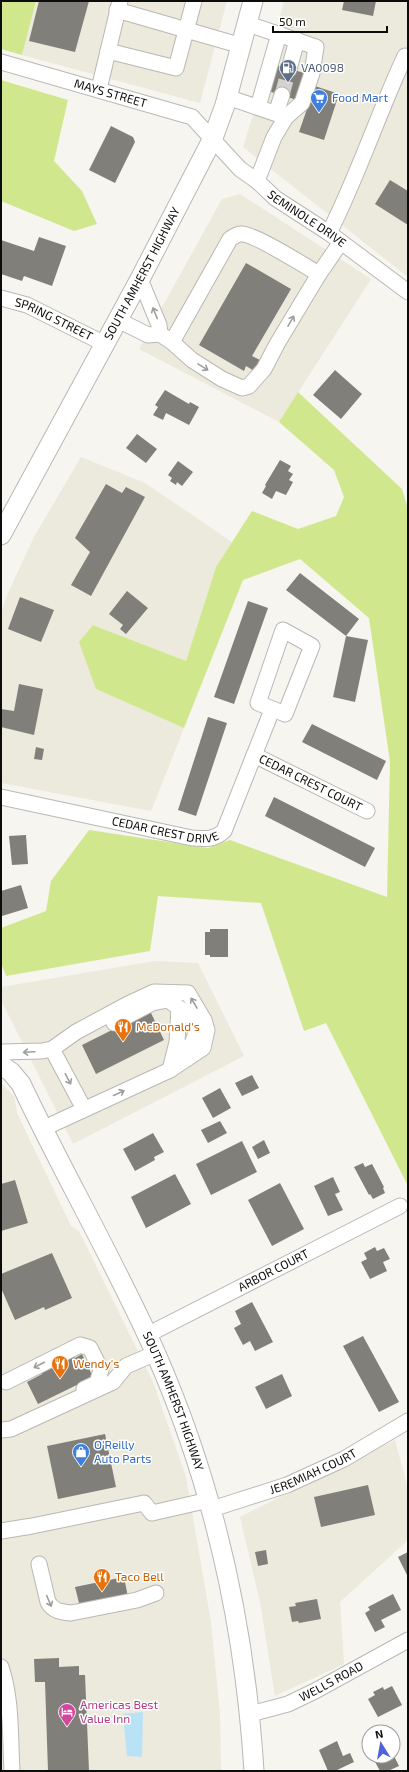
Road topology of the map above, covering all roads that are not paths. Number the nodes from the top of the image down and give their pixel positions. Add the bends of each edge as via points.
1 (193, 1) edge
2 (253, 1) edge
3 (118, 5) edge
4 (248, 24) junction
5 (187, 30) junction
6 (279, 34) junction
7 (297, 40) junction
8 (242, 46) junction
9 (108, 51) junction
10 (405, 56) dead end
11 (1, 62) edge
12 (289, 69) tunnel mouth
13 (99, 89) junction
14 (282, 95) tunnel mouth
15 (228, 97) junction
16 (258, 107) junction
17 (281, 115) junction
18 (213, 138) junction
19 (257, 181) junction
20 (335, 238) junction
21 (319, 274) junction
22 (140, 279) junction
23 (408, 292) edge
24 (1, 298) edge
25 (118, 320) junction
26 (166, 338) junction
27 (105, 344) junction
28 (1, 535) edge
29 (272, 710) junction
30 (254, 755) junction
31 (1, 797) edge
32 (367, 811) dead end
33 (66, 1039) junction
34 (52, 1049) junction
35 (1, 1052) edge
36 (172, 1064) junction
37 (6, 1069) edge
38 (84, 1109) junction
39 (42, 1129) junction
40 (400, 1206) dead end
41 (147, 1335) junction
42 (156, 1353) junction
43 (6, 1382) dead end
44 (63, 1405) junction
45 (408, 1421) edge
46 (1, 1430) edge
47 (211, 1505) junction
48 (1, 1531) edge
49 (39, 1564) dead end
50 (156, 1593) dead end
51 (408, 1640) edge
52 (1, 1667) edge
53 (250, 1714) junction
54 (12, 1771) edge
55 (254, 1771) edge

1 - 5 street
2 - 4 main road, SOUTH AMHERST HIGHWAY
3 - 5 street
3 - 9 street
4 - 6 street
4 - 8 main road, SOUTH AMHERST HIGHWAY
5 - 8 street
5 - 9 street via 176,68
6 - 7 street
6 - 16 street
7 - 12 street
7 - 17 street via 316,47 312,73 302,103
8 - 15 main road, SOUTH AMHERST HIGHWAY
9 - 13 street
10 - 20 street via 348,195
11 - 13 street, MAYS STREET
13 - 18 street, MAYS STREET via 192,117
14 - 17 street
15 - 16 street
15 - 18 main road, SOUTH AMHERST HIGHWAY
16 - 17 street
17 - 19 street
18 - 19 street, SEMINOLE DRIVE via 240,169
18 - 22 main road, SOUTH AMHERST HIGHWAY
19 - 20 street, SEMINOLE DRIVE via 275,198
20 - 21 street
20 - 23 street, SEMINOLE DRIVE
21 - 26 street via 260,241 246,234 239,234 230,239
26 -> 21 street via 192,360 222,379 242,388 249,386 264,370
22 - 25 main road, SOUTH AMHERST HIGHWAY
26 -> 22 street
24 - 27 street, SPRING STREET via 27,305
25 - 26 street via 148,335
25 - 27 main road, SOUTH AMHERST HIGHWAY
27 - 28 main road, SOUTH AMHERST HIGHWAY
29 - 29 street via 258,703 283,630 312,646 285,714
29 - 30 street, CEDAR CREST DRIVE
30 - 31 street, CEDAR CREST DRIVE via 224,831 218,837 209,840
30 - 32 street, CEDAR CREST COURT
33 - 34 street
33 - 36 street via 82,1040 152,1003 168,1000 179,1008 178,1042
36 -> 33 street via 203,1048 207,1030 188,993 154,992
34 -> 35 street
34 -> 38 street
35 - 37 main road, SOUTH AMHERST HIGHWAY
38 -> 36 street
37 - 39 main road, SOUTH AMHERST HIGHWAY via 21,1084
38 - 39 street
39 - 41 main road, SOUTH AMHERST HIGHWAY
40 - 41 street, ARBOR COURT
41 - 42 main road, SOUTH AMHERST HIGHWAY
42 - 44 street via 126,1366 113,1382
42 - 47 main road, SOUTH AMHERST HIGHWAY via 187,1432
44 -> 43 street via 68,1397 97,1383 101,1370 90,1348 80,1345
44 - 46 street via 11,1429
45 - 47 street, JEREMIAH COURT via 344,1459 287,1485
47 - 48 street, JEREMIAH COURT via 152,1513 144,1503
47 - 53 main road, SOUTH AMHERST HIGHWAY via 231,1587
49 -> 50 street via 48,1602 51,1608 63,1613 137,1600
51 - 53 street, WELLS ROAD via 288,1704
52 - 54 street via 9,1704
53 - 55 main road, SOUTH AMHERST HIGHWAY

